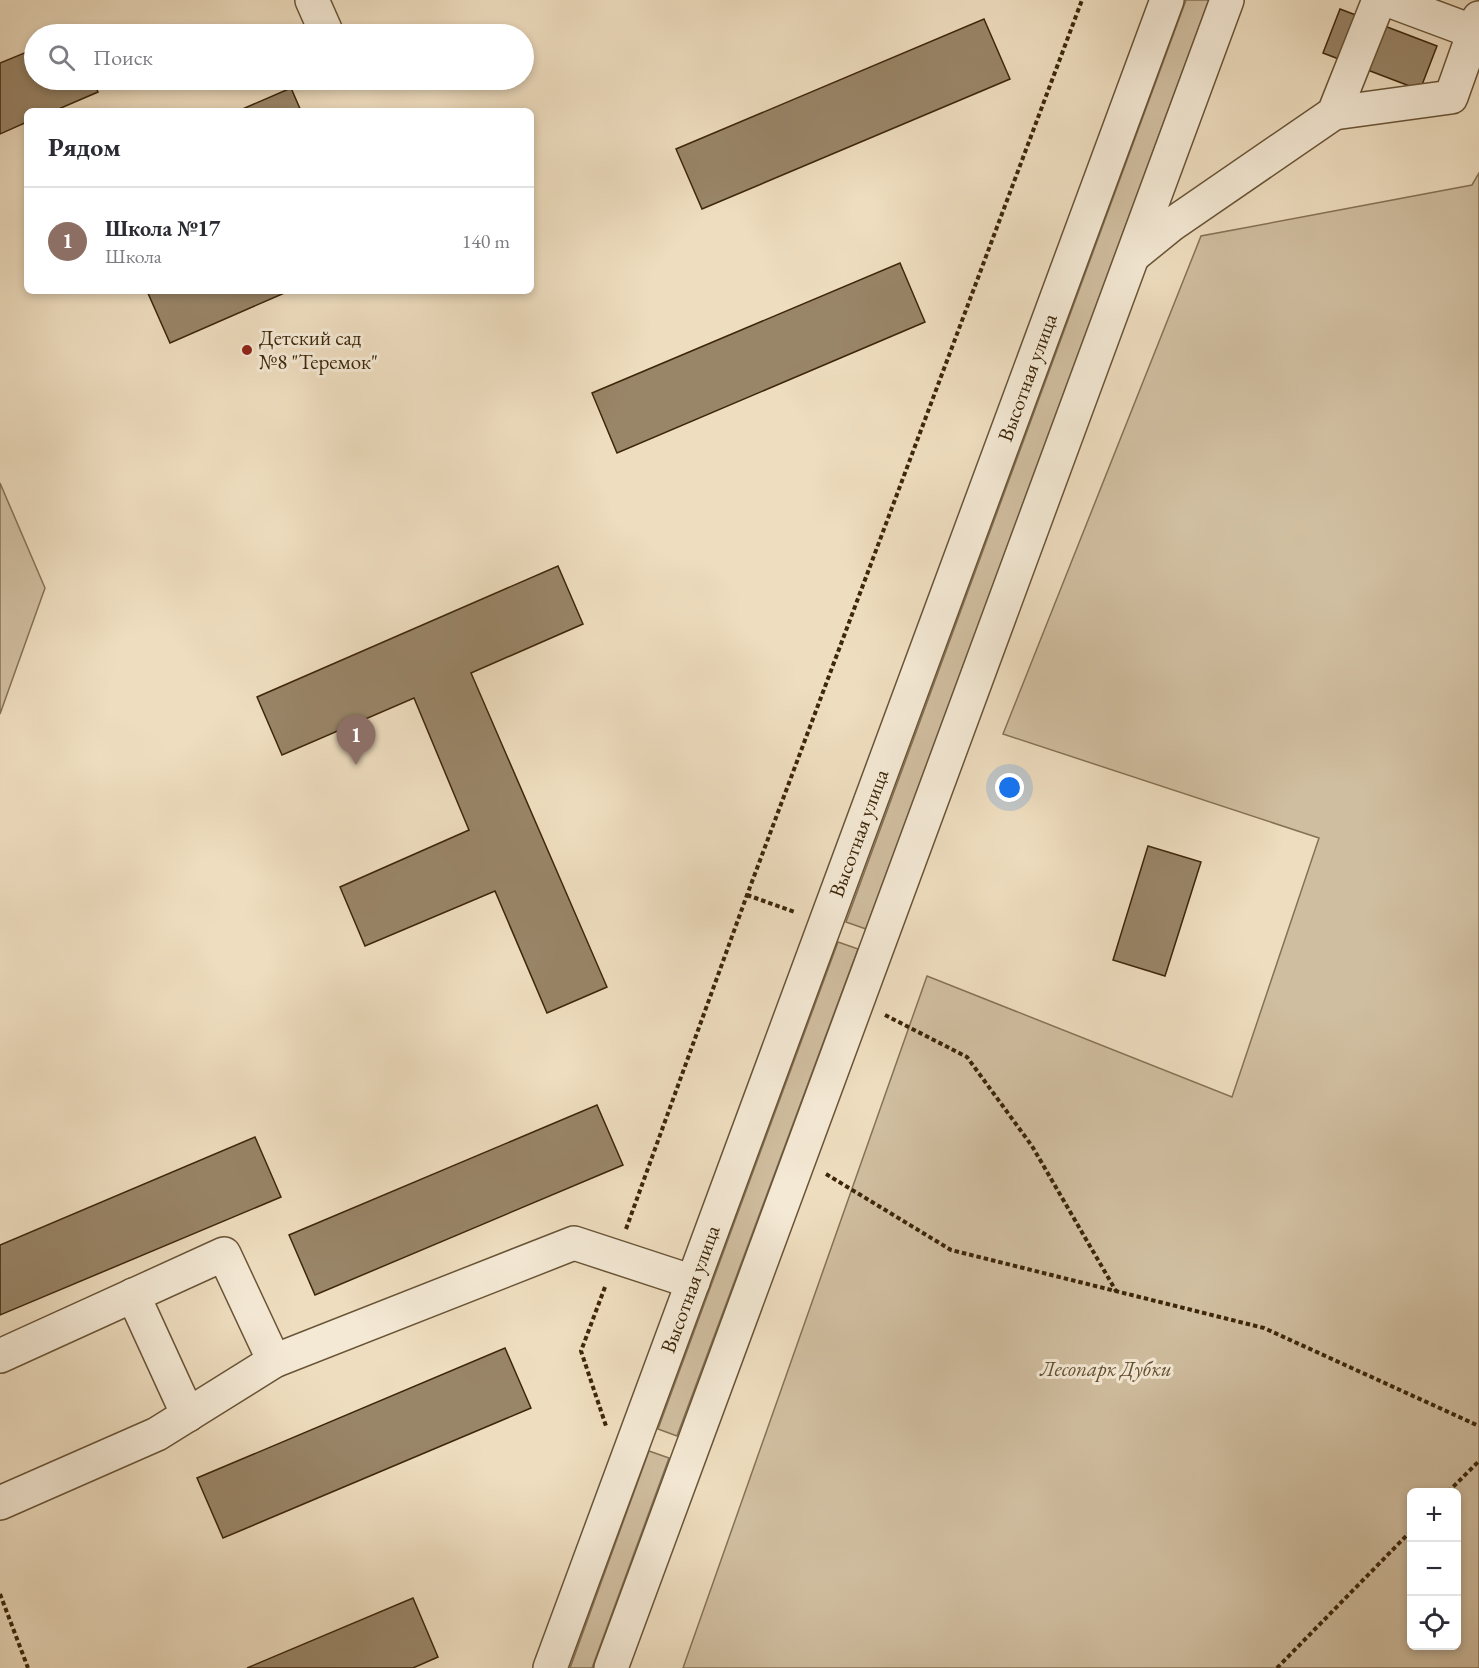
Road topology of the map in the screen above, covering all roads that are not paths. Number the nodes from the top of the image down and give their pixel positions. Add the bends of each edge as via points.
1 (312, 0) edge
2 (1167, 0) edge
3 (1227, 0) edge
4 (1379, 0) edge
5 (1388, 0) edge
6 (323, 24) edge
7 (1476, 25) edge
8 (1334, 113) junction
9 (1133, 255) junction
10 (693, 1282) junction
11 (132, 1295) junction
12 (0, 1356) edge
13 (274, 1361) junction
14 (188, 1415) junction
15 (0, 1503) edge
16 (550, 1668) edge
17 (611, 1668) edge

1 - 6 street
2 - 10 street, Высотная улица
3 - 9 street
4 - 8 street
5 - 7 street
7 - 8 street via 1451,97
8 - 9 street
9 - 17 street
10 - 13 street via 574,1243
10 - 16 street, Высотная улица
11 - 12 street
11 - 13 street via 224,1254
11 - 14 street
13 - 14 street
14 - 15 street via 157,1434

